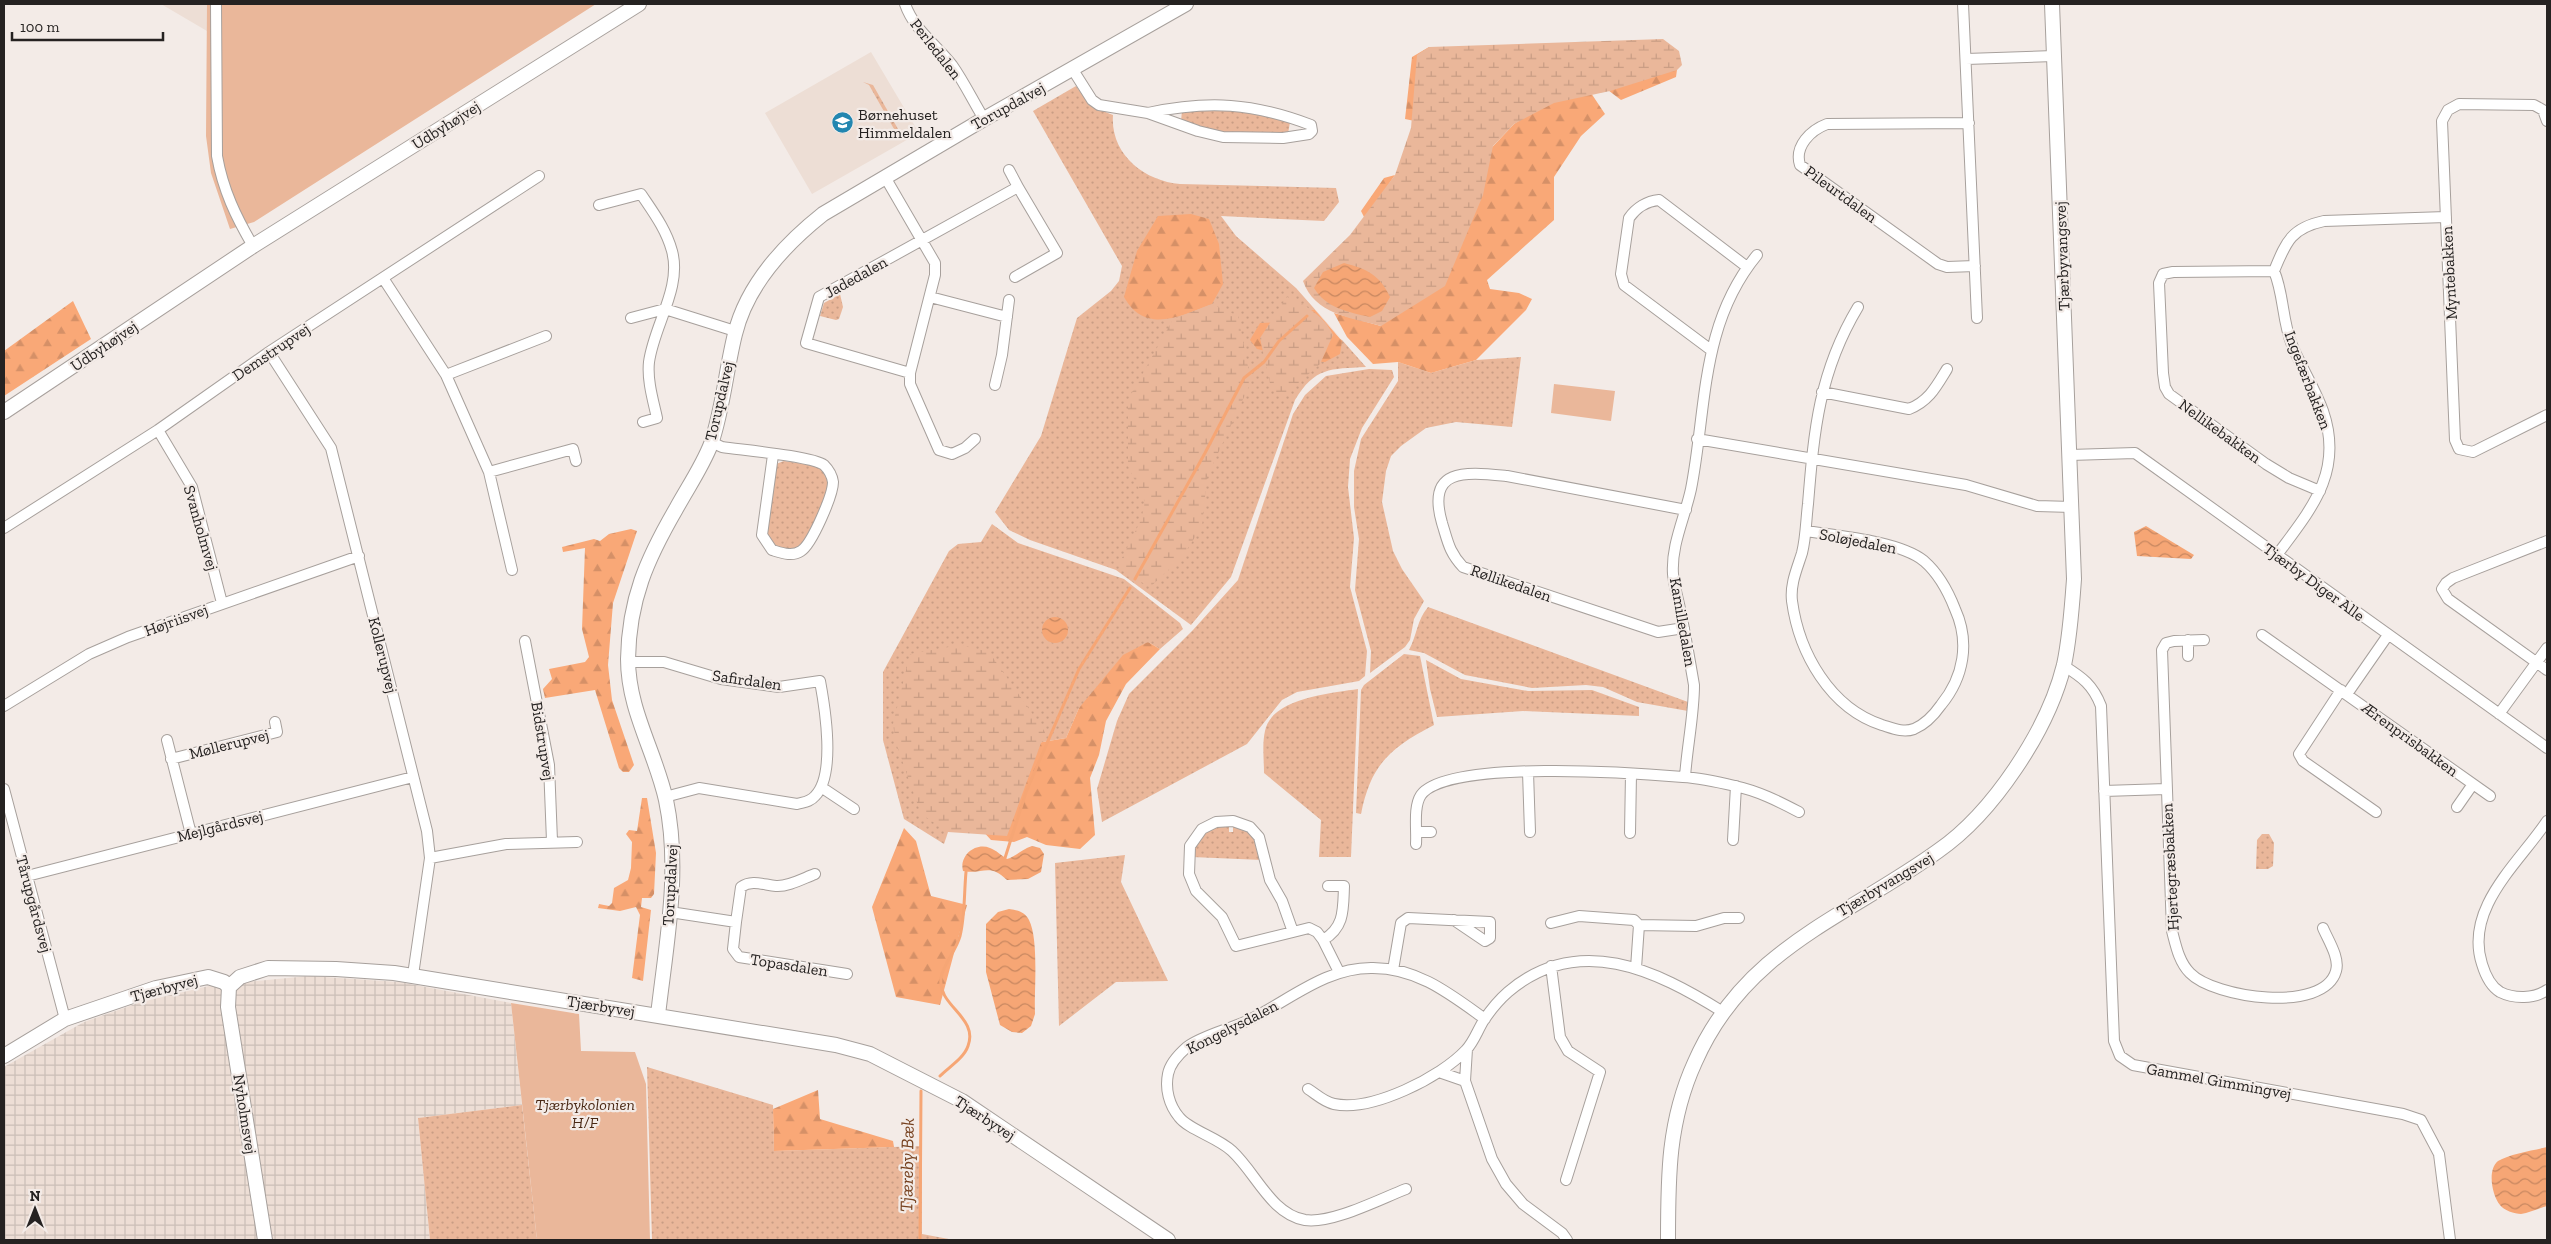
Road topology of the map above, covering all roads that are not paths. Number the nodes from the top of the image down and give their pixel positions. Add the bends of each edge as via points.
1 (216, 4) edge
2 (639, 4) edge
3 (905, 4) edge
4 (1186, 4) edge
5 (1963, 4) edge
6 (2052, 4) edge
7 (2054, 56) junction
8 (1966, 59) junction
9 (1073, 70) junction
10 (1148, 113) junction
11 (984, 119) junction
12 (2547, 121) edge
13 (1968, 123) junction
14 (1009, 170) dead end
15 (539, 176) dead end
16 (885, 177) junction
17 (1018, 187) junction
18 (599, 204) dead end
19 (2446, 216) junction
20 (923, 240) junction
21 (253, 246) junction
22 (1757, 255) dead end
23 (1975, 266) junction
24 (1747, 267) junction
25 (2274, 271) junction
26 (1015, 277) dead end
27 (383, 278) junction
28 (930, 297) junction
29 (1009, 300) dead end
30 (1858, 307) dead end
31 (665, 309) junction
32 (1006, 317) junction
33 (631, 318) dead end
34 (1977, 318) dead end
35 (735, 331) junction
36 (546, 336) dead end
37 (1711, 350) junction
38 (269, 352) junction
39 (1947, 369) dead end
40 (910, 373) junction
41 (446, 375) junction
42 (994, 385) dead end
43 (1822, 392) junction
44 (4, 412) edge
45 (2547, 415) edge
46 (643, 422) dead end
47 (158, 430) junction
48 (975, 439) dead end
49 (1698, 439) junction
50 (711, 442) junction
51 (773, 455) junction
52 (2070, 455) junction
53 (1812, 458) junction
54 (576, 461) dead end
55 (489, 472) junction
56 (2320, 491) junction
57 (2072, 508) junction
58 (1686, 510) junction
59 (4, 528) edge
60 (1806, 531) junction
61 (2547, 542) edge
62 (2277, 555) junction
63 (359, 556) junction
64 (512, 570) dead end
65 (222, 603) junction
66 (1684, 628) junction
67 (2262, 635) dead end
68 (2388, 635) junction
69 (2188, 640) junction
70 (2204, 640) dead end
71 (525, 641) dead end
72 (2547, 648) edge
73 (2188, 656) dead end
74 (628, 662) junction
75 (2537, 663) junction
76 (2064, 666) junction
77 (2547, 670) edge
78 (2344, 692) junction
79 (4, 706) edge
80 (2499, 714) junction
81 (275, 722) dead end
82 (167, 740) dead end
83 (2547, 748) edge
84 (172, 759) junction
85 (1528, 772) junction
86 (1631, 774) junction
87 (413, 777) junction
88 (1685, 777) junction
89 (2473, 784) junction
90 (1736, 786) junction
91 (822, 787) junction
92 (4, 789) edge
93 (2166, 789) junction
94 (2104, 791) junction
95 (2490, 796) dead end
96 (665, 797) junction
97 (2457, 806) dead end
98 (854, 809) dead end
99 (1799, 812) dead end
100 (2376, 812) dead end
101 (2547, 821) edge
102 (1416, 832) junction
103 (1431, 832) dead end
104 (1530, 832) dead end
105 (1630, 833) dead end
106 (190, 834) junction
107 (2544, 835) edge
108 (1734, 840) dead end
109 (552, 842) junction
110 (577, 842) dead end
111 (1416, 844) dead end
112 (430, 858) junction
113 (815, 874) dead end
114 (27, 876) junction
115 (1328, 886) dead end
116 (670, 912) junction
117 (1739, 918) dead end
118 (1454, 920) dead end
119 (736, 922) junction
120 (1551, 923) dead end
121 (1639, 925) junction
122 (2323, 928) dead end
123 (1293, 932) junction
124 (1323, 940) junction
125 (1551, 966) junction
126 (1636, 968) junction
127 (1394, 970) junction
128 (1339, 972) junction
129 (848, 974) dead end
130 (413, 976) junction
131 (229, 987) junction
132 (2547, 990) edge
133 (1723, 1012) junction
134 (658, 1015) junction
135 (1485, 1018) junction
136 (64, 1019) junction
137 (1467, 1049) junction
138 (4, 1056) edge
139 (1439, 1072) junction
140 (1464, 1081) junction
141 (1308, 1089) dead end
142 (1566, 1180) dead end
143 (1406, 1189) dead end
144 (266, 1240) edge
145 (1168, 1240) edge
146 (1567, 1240) edge
147 (1668, 1240) edge
148 (2450, 1240) edge

1 - 21 street via 217,156 232,209
2 - 21 street, Udbyhøjvej
3 - 11 street, Perledalen via 919,30 952,65
4 - 9 street, Torupdalvej
5 - 8 street
6 - 7 street, Tjærbyvangsvej
7 - 8 street
7 - 52 street, Tjærbyvangsvej
8 - 13 street
9 - 10 street via 1092,100 1099,105
9 - 11 street, Torupdalvej
10 - 10 street via 1190,105 1231,105 1265,110 1310,125 1312,131 1282,138 1236,139 1198,131
11 - 16 street, Torupdalvej
12 - 19 street, Myntebakken via 2543,110 2534,105 2459,104 2448,110 2442,121
13 - 23 street
13 - 23 street, Pileurtdalen via 1827,124 1816,128 1798,150 1798,158 1800,164 1938,264 1947,267
14 - 17 street
15 - 27 street, Demstrupvej
16 - 20 street
16 - 35 street, Torupdalvej via 823,214 800,232 756,285
17 - 20 street, Jadedalen
17 - 26 street via 1057,253
18 - 31 street via 641,194 666,232 674,266
19 - 25 street via 2324,221 2306,225 2288,240
19 - 45 street, Myntebakken via 2455,440 2459,449 2473,452
20 - 28 street via 935,263
20 - 40 street, Jadedalen via 819,297 806,343
21 - 44 street, Udbyhøjvej
22 - 24 street, Kamilledalen
23 - 34 street
24 - 37 street, Kamilledalen via 1729,302
24 - 37 street via 1659,200 1634,211 1629,218 1621,274 1624,284
25 - 56 street, Ingefærbakken via 2291,343 2329,430 2331,452
25 - 56 street, Nellikebakken via 2163,274 2158,283 2165,387 2180,404 2266,464
27 - 38 street, Demstrupvej
27 - 41 street
28 - 32 street
28 - 40 street
29 - 32 street
30 - 43 street, Soløjedalen via 1840,337
31 - 33 street
31 - 35 street
31 - 46 street via 649,363 649,383 657,418
32 - 42 street via 1002,355
35 - 50 street, Torupdalvej
36 - 41 street
37 - 49 street, Kamilledalen
38 - 47 street, Demstrupvej
38 - 63 street, Kollerupvej via 331,448
39 - 43 street via 1922,404 1909,409
40 - 48 street via 912,392 939,450 952,454
41 - 55 street
43 - 53 street, Soløjedalen
47 - 59 street, Demstrupvej
47 - 65 street, Svanholmvej via 192,487
49 - 53 street
49 - 58 street, Kamilledalen
50 - 51 street via 722,447
50 - 74 street, Torupdalvej via 639,583 628,635
51 - 51 street via 762,535 772,550 792,554 802,550 811,540 833,480 822,464
52 - 57 street, Tjærbyvangsvej
52 - 62 street, Tjærby Diger Alle via 2135,453
53 - 57 street via 1966,484 2037,506
53 - 60 street, Soløjedalen
54 - 55 street via 573,449
55 - 64 street
56 - 62 street, Ingefærbakken
57 - 76 street, Tjærbyvangsvej via 2074,579
58 - 66 street, Kamilledalen via 1674,549 1673,574
58 - 66 street, Røllikedalen via 1477,473 1452,477 1442,484 1437,494 1437,506 1451,555 1463,567 1658,632
60 - 60 street, Soløjedalen via 1908,550 1925,562 1945,585 1959,618 1964,645 1961,672 1949,696 1930,719 1905,730 1873,722 1841,701 1816,672 1798,628 1792,599 1794,575
61 - 75 street via 2453,578 2442,589 2448,599
62 - 68 street, Tjærby Diger Alle
63 - 65 street, Højriisvej
63 - 87 street, Kollerupvej
65 - 79 street, Højriisvej via 89,654
66 - 88 street, Kamilledalen via 1694,685
67 - 78 street, Ærenprisbakken
68 - 78 street, Ærenprisbakken
68 - 80 street, Tjærby Diger Alle
69 - 70 street, Hjertegræsbakken
69 - 73 street
69 - 93 street, Hjertegræsbakken via 2166,643 2162,650
71 - 109 street, Bidstrupvej via 549,764
72 - 75 street
74 - 91 street, Safirdalen via 664,662 721,680 779,687 820,682 828,720
74 - 96 street, Torupdalvej via 635,711
75 - 77 street
75 - 80 street
76 - 94 street, Gammel Gimmingvej via 2084,678 2096,691 2101,706
76 - 133 street, Tjærbyvangsvej via 2042,723 2021,760 1984,809 1939,851 1784,949 1752,977
78 - 89 street, Ærenprisbakken
78 - 100 street, Ærenprisbakken via 2298,754 2303,761
80 - 83 street, Tjærby Diger Alle
81 - 84 street, Møllerupvej via 277,732
82 - 84 street, Møllerupvej
84 - 106 street, Møllerupvej
85 - 86 street
85 - 102 street via 1475,775 1432,787 1421,795 1417,806
85 - 104 street
86 - 88 street
86 - 105 street
87 - 106 street, Mejlgårdsvej
87 - 112 street, Kollerupvej via 427,831
88 - 90 street
89 - 95 street, Ærenprisbakken
89 - 97 street, Ærenprisbakken
90 - 99 street via 1768,796
90 - 108 street
91 - 96 street via 808,802 797,804 699,788
91 - 98 street
92 - 114 street, Tårupgårdsvej
93 - 94 street, Hjertegræsbakken
93 - 122 street, Hjertegræsbakken via 2172,931 2178,954 2190,973 2210,986 2240,994 2271,998 2318,991 2330,984 2336,971 2336,959
94 - 148 street, Gammel Gimmingvej via 2114,1041 2120,1056 2133,1065 2403,1114 2421,1120 2439,1154
96 - 116 street, Torupdalvej via 673,857
101 - 107 street
102 - 103 street
102 - 111 street
106 - 114 street, Mejlgårdsvej
107 - 132 street via 2484,910 2478,942 2484,971 2497,990 2510,997 2527,997
109 - 110 street
109 - 112 street via 506,844
112 - 130 street, Kollerupvej
113 - 119 street, Topasdalen via 779,886 750,882 741,887
114 - 136 street, Tårupgårdsvej
115 - 124 street via 1344,886 1343,911 1338,929
116 - 119 street
116 - 134 street, Torupdalvej
117 - 121 street via 1724,918 1696,926
118 - 127 street via 1408,918 1401,923
119 - 129 street, Topasdalen via 733,949 740,957
120 - 121 street via 1579,916 1634,920
121 - 126 street
123 - 123 street via 1236,946 1222,917 1196,891 1190,874 1190,846 1202,829 1216,822 1233,820 1250,827 1259,837 1270,880
123 - 124 street via 1309,928
124 - 128 street
125 - 126 street via 1576,960 1600,960
125 - 135 street via 1507,992
125 - 142 street via 1560,1037 1568,1051 1600,1072
126 - 133 street via 1691,992
127 - 128 street, Kongelysdalen via 1372,968
127 - 135 street, Kongelysdalen via 1435,984
128 - 143 street, Kongelysdalen via 1250,1020 1188,1046 1174,1060 1168,1072 1170,1103 1190,1126 1217,1138 1234,1152 1282,1210 1295,1217 1322,1220
130 - 131 street, Tjærbyvej via 336,969 268,968 240,977
130 - 134 street, Tjærbyvej
131 - 136 street, Tjærbyvej via 208,977 156,988
131 - 144 street, Nyholmsvej via 228,1007
133 - 147 street, Tjærbyvangsvej via 1695,1060 1676,1112 1668,1170
134 - 145 street, Tjærbyvej via 836,1045 870,1054 962,1101
135 - 137 street
136 - 138 street, Tjærbyvej
137 - 139 street
137 - 140 street
139 - 140 street
139 - 141 street via 1412,1088 1364,1102 1333,1104
140 - 146 street via 1492,1159 1506,1184 1523,1204

